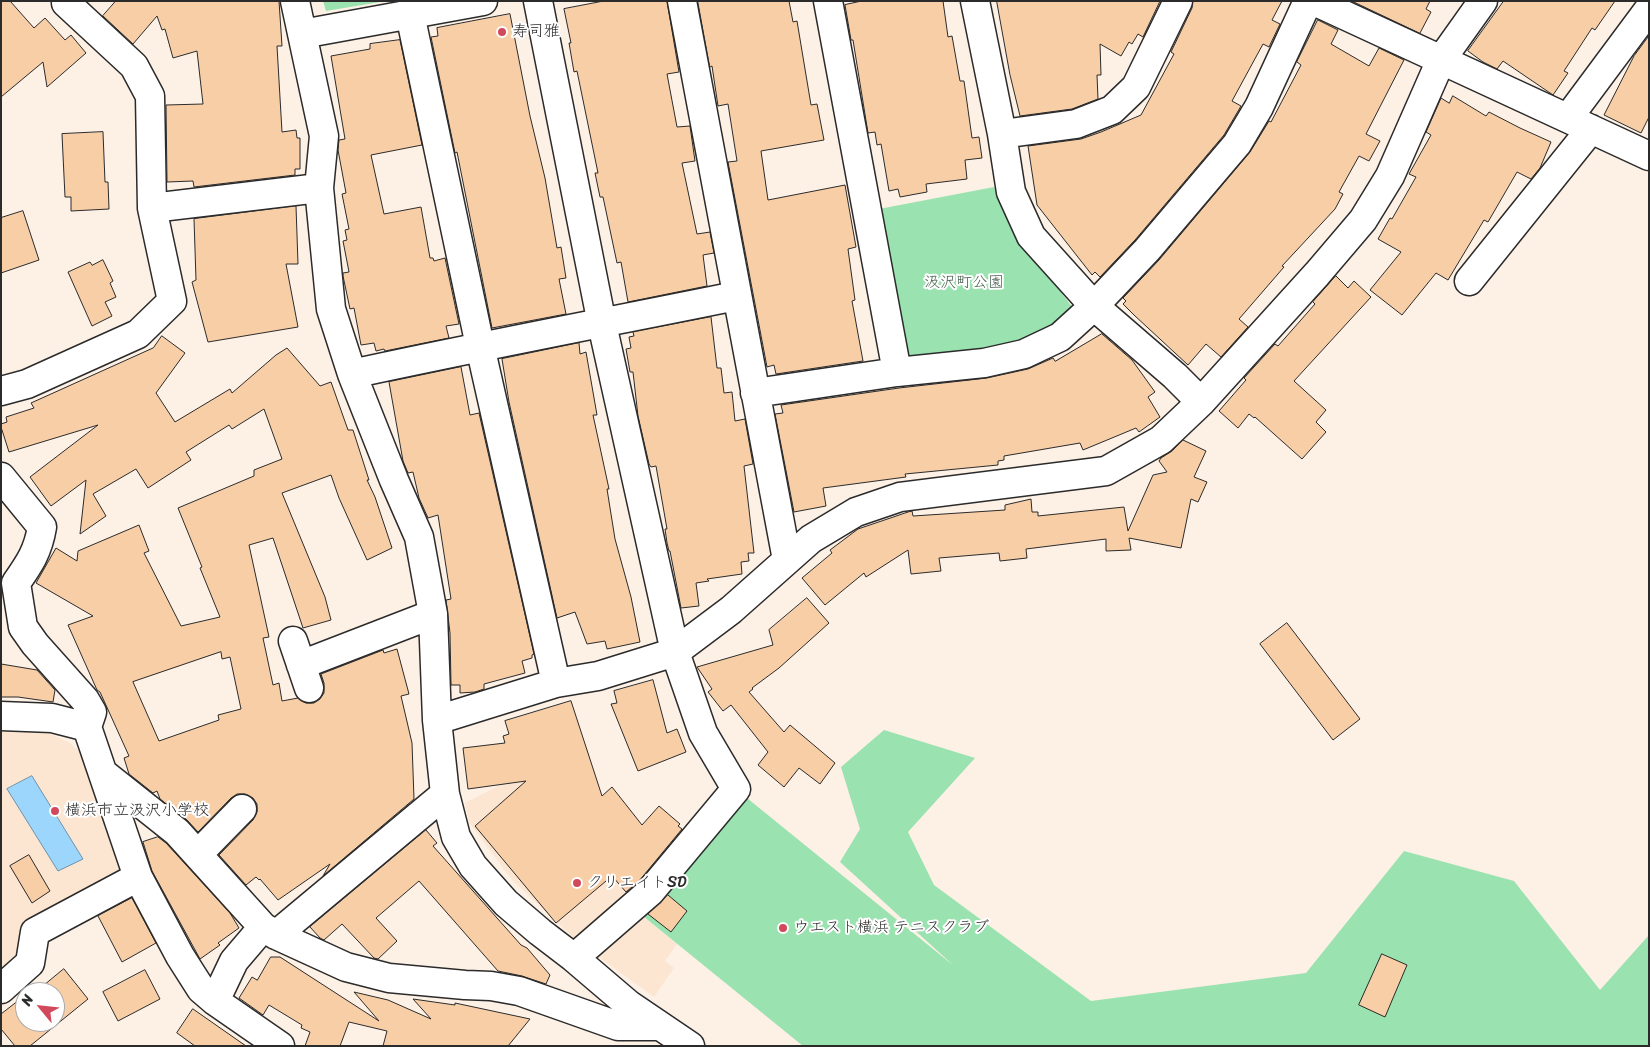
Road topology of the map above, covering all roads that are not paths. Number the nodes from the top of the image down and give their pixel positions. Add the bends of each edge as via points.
1 (295, 1) edge
2 (483, 1) edge
3 (538, 1) edge
4 (682, 1) edge
5 (828, 1) edge
6 (975, 1) edge
7 (1178, 1) edge
8 (1308, 1) edge
9 (1314, 1) edge
10 (1483, 1) edge
11 (67, 2) edge
12 (1649, 9) edge
13 (410, 14) junction
14 (302, 34) junction
15 (1441, 60) junction
16 (1579, 123) junction
17 (1002, 134) junction
18 (1649, 156) edge
19 (319, 188) junction
20 (152, 208) junction
21 (1469, 281) dead end
22 (736, 296) junction
23 (1094, 306) junction
24 (602, 324) junction
25 (480, 346) junction
26 (897, 372) junction
27 (352, 374) junction
28 (1, 391) edge
29 (755, 393) junction
30 (1201, 402) junction
31 (1, 477) edge
32 (787, 560) junction
33 (9, 583) edge
34 (433, 614) junction
35 (675, 652) junction
36 (301, 665) dead end
37 (556, 683) junction
38 (1, 716) edge
39 (437, 720) junction
40 (86, 726) junction
41 (104, 774) junction
42 (445, 794) junction
43 (242, 809) dead end
44 (198, 854) junction
45 (138, 877) junction
46 (270, 931) junction
47 (574, 958) junction
48 (1, 989) edge
49 (215, 1000) junction
50 (658, 1026) junction
51 (254, 1037) edge
52 (280, 1046) edge
53 (690, 1046) edge

1 - 14 street
2 - 13 street
3 - 24 street
4 - 22 street
5 - 26 street
6 - 17 street
7 - 17 street via 1136,87 1112,110 1076,124
8 - 23 street via 1259,108 1237,144 1147,250
9 - 15 street
10 - 15 street
11 - 20 street via 134,66 150,96
12 - 16 street
13 - 14 street
13 - 25 street
14 - 19 street via 324,136
15 - 16 street
15 - 30 street via 1390,176 1363,220
16 - 18 street
16 - 21 street
17 - 23 street via 1011,192 1031,236
19 - 20 street
19 - 27 street via 331,309
20 - 28 street via 172,300 138,334 26,384
22 - 24 street
22 - 29 street
23 - 26 street via 1060,337 1024,354 984,363
23 - 30 street via 1176,376
24 - 25 street
24 - 35 street
25 - 27 street
25 - 37 street
26 - 29 street
27 - 34 street via 418,537
29 - 32 street
30 - 32 street via 1161,440 1106,471 900,497 856,512 811,539
31 - 33 street via 42,527 31,562
32 - 35 street
33 - 40 street via 23,627 92,712
34 - 36 street
34 - 39 street
35 - 37 street via 598,676
35 - 47 street via 703,732 736,789 650,892
37 - 39 street
38 - 40 street via 52,718
39 - 42 street
40 - 41 street
41 - 44 street via 177,832
41 - 45 street
42 - 46 street
42 - 47 street via 456,837 473,866 506,903
43 - 44 street
44 - 46 street
45 - 48 street via 35,932 30,964
45 - 49 street via 180,956 201,989
46 - 49 street via 234,961
46 - 50 street via 346,967 389,978 491,986 519,991 618,1026
47 - 50 street
49 - 51 street
50 - 53 street
51 - 52 street

